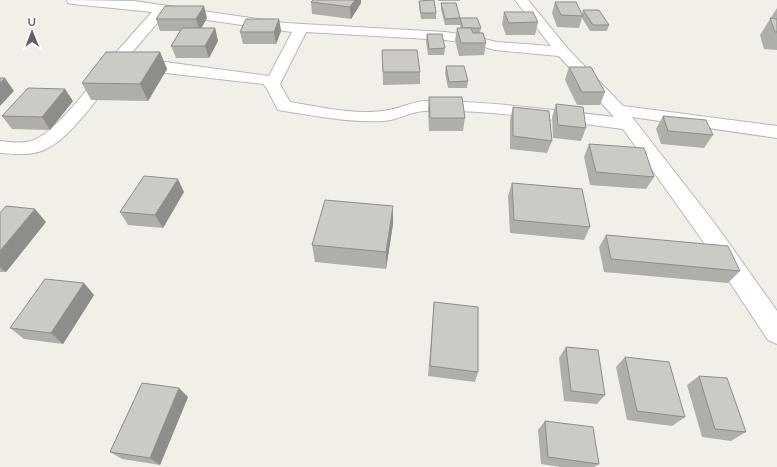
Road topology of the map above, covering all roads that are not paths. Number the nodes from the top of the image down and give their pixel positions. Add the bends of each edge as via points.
1 (72, 0) edge
2 (521, 0) edge
3 (137, 3) edge
4 (162, 9) junction
5 (301, 28) junction
6 (563, 52) junction
7 (116, 60) junction
8 (273, 83) junction
9 (623, 117) junction
10 (777, 132) edge
11 (0, 147) edge
12 (777, 332) edge

1 - 3 street
2 - 6 street
3 - 4 street
4 - 5 street
4 - 7 street
5 - 6 street via 445,36 495,46
5 - 8 street
6 - 9 street
7 - 8 street via 267,80
7 - 11 street via 98,88 51,137 39,145
8 - 9 street via 284,106 362,117 386,116 423,106
9 - 10 street
9 - 12 street via 708,231

